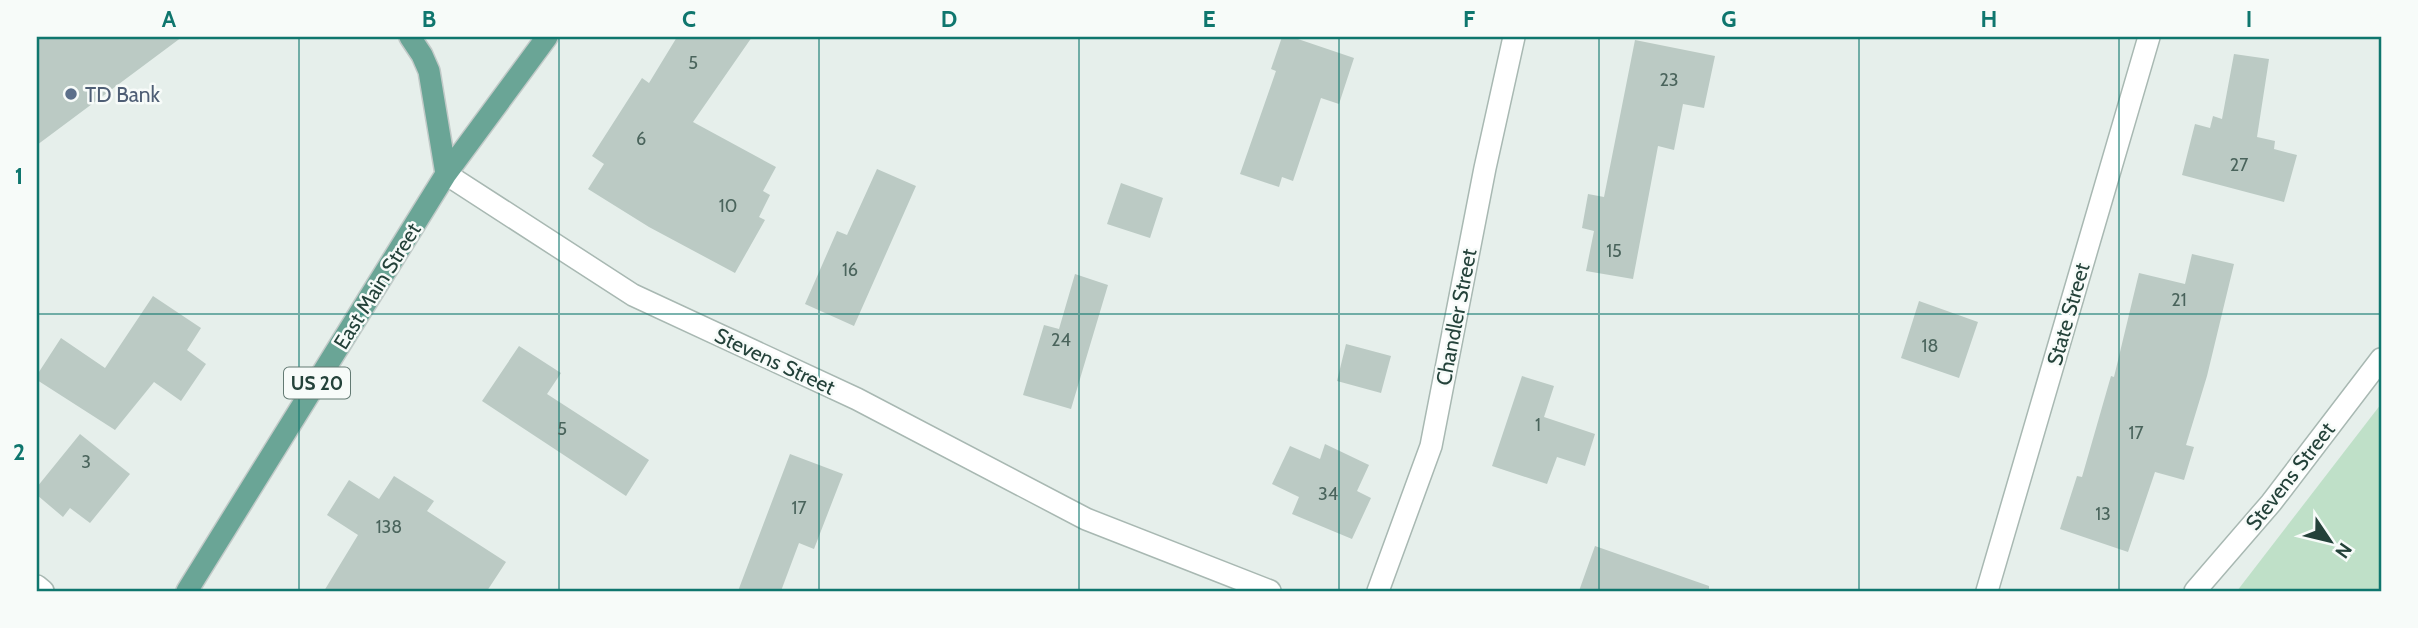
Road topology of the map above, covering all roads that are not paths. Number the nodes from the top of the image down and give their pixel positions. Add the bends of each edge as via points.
1 (410, 37) edge
2 (547, 37) edge
3 (1514, 37) edge
4 (2149, 37) edge
5 (446, 174) junction
6 (2381, 359) edge
7 (37, 586) edge
8 (43, 591) edge
9 (187, 591) edge
10 (1270, 591) edge
11 (1378, 591) edge
12 (1987, 591) edge
13 (2196, 591) edge

1 - 5 main road via 429,71
2 - 5 main road, East Main Street
3 - 11 street, Chandler Street via 1431,446
4 - 12 street, State Street
5 - 9 main road, East Main Street / US 20
5 - 10 street, Stevens Street via 633,295 857,399 1086,519
6 - 13 street, Stevens Street via 2271,503
7 - 8 street

